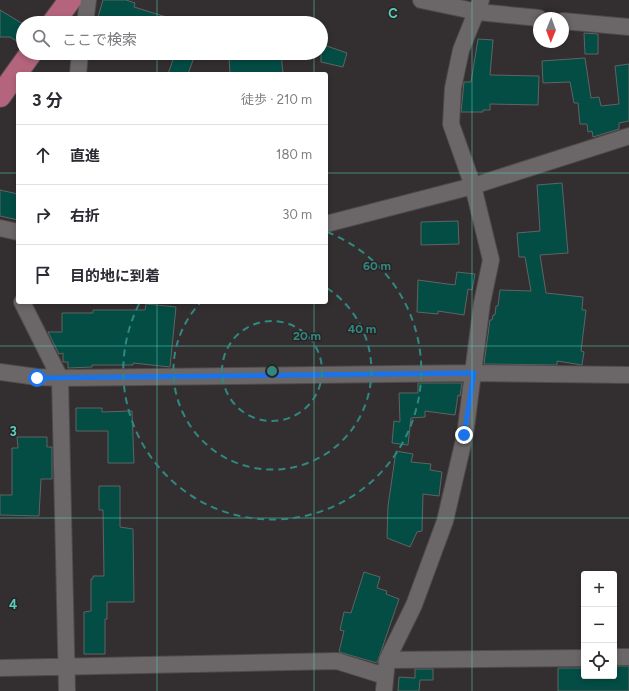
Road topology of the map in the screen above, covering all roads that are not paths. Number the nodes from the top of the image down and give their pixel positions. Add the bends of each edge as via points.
1 (70, 0) edge
2 (88, 0) edge
3 (421, 0) edge
4 (479, 6) edge
5 (58, 16) edge
6 (86, 16) edge
7 (533, 17) edge
8 (569, 22) edge
9 (629, 27) edge
10 (26, 60) edge
11 (79, 60) edge
12 (17, 72) edge
13 (78, 72) edge
14 (16, 74) edge
15 (0, 96) edge
16 (629, 136) edge
17 (473, 186) junction
18 (328, 223) edge
19 (0, 228) edge
20 (16, 232) edge
21 (23, 304) edge
22 (0, 372) edge
23 (474, 373) junction
24 (629, 375) edge
25 (60, 378) junction
26 (617, 657) edge
27 (629, 657) edge
28 (581, 658) edge
29 (387, 660) junction
30 (67, 667) junction
31 (0, 668) edge
32 (384, 684) edge
33 (67, 691) edge

1 - 5 main road
2 - 6 street
3 - 4 street
4 - 7 street
4 - 17 street via 461,50 453,88 451,124
8 - 9 street
10 - 12 main road
11 - 13 street
14 - 15 main road
16 - 17 street
17 - 18 street
17 - 23 street via 492,260 482,303
19 - 20 street
21 - 25 street
22 - 25 street via 37,378
23 - 24 street
23 - 25 street
23 - 29 street via 464,435 445,521 414,605
25 - 30 street
26 - 27 street
28 - 29 street
29 - 32 street
30 - 31 street
30 - 32 street via 337,661
30 - 33 street

